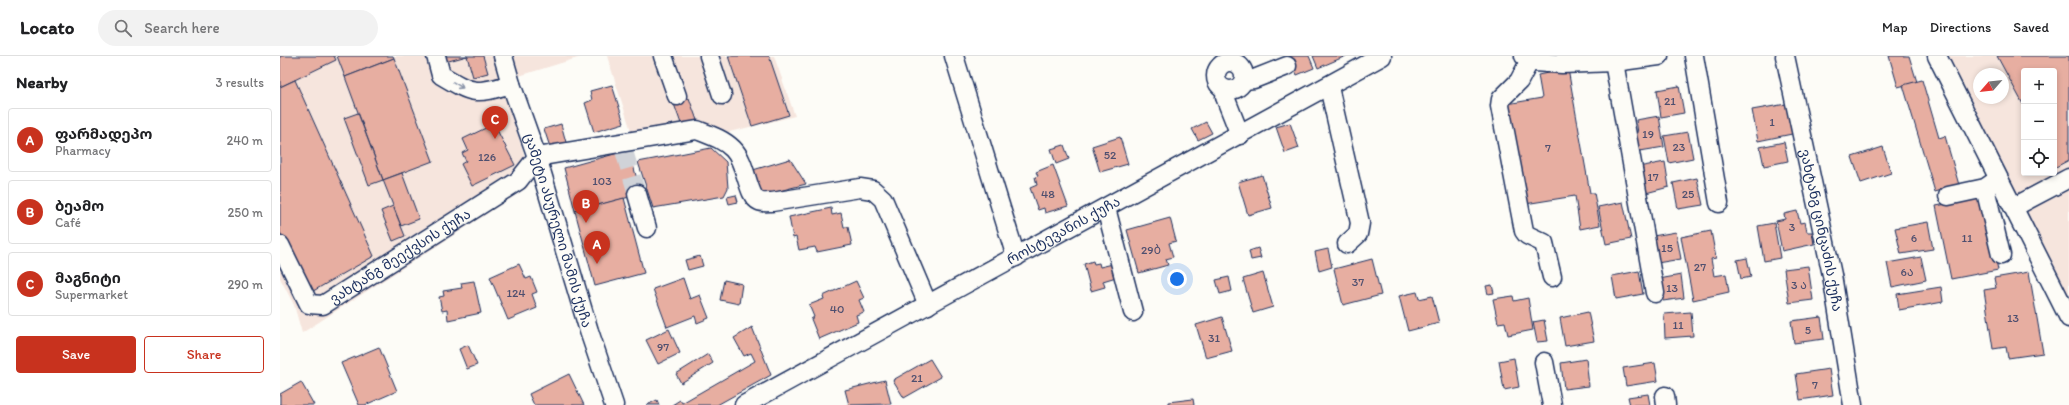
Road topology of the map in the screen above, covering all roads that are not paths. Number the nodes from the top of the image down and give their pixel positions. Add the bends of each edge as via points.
1 (436, 56) edge
2 (504, 56) edge
3 (663, 56) edge
4 (709, 56) edge
5 (954, 56) edge
6 (1382, 56) edge
7 (1659, 56) edge
8 (1694, 56) edge
9 (1785, 56) edge
10 (1937, 56) edge
11 (1527, 58) edge
12 (1614, 62) junction
13 (1287, 66) dead end
14 (1244, 80) junction
15 (511, 84) junction
16 (1329, 86) junction
17 (1227, 90) junction
18 (677, 96) dead end
19 (722, 96) dead end
20 (1240, 135) junction
21 (537, 157) junction
22 (2069, 178) edge
23 (1992, 183) junction
24 (637, 194) tunnel mouth
25 (1948, 196) dead end
26 (1719, 203) dead end
27 (1106, 208) junction
28 (2014, 208) junction
29 (647, 228) dead end
30 (1347, 244) dead end
31 (280, 245) edge
32 (2001, 255) dead end
33 (1016, 257) junction
34 (1552, 277) dead end
35 (2063, 287) edge
36 (1655, 293) dead end
37 (928, 305) junction
38 (1133, 312) dead end
39 (2069, 318) edge
40 (1544, 362) dead end
41 (614, 405) edge
42 (744, 405) edge
43 (1552, 405) edge
44 (1853, 405) edge

1 -> 15 street via 441,75 465,90 485,92
2 - 15 street, ცამეტი ასურელი მამის ქუჩა
3 - 18 street
4 - 19 street
5 - 33 street
6 - 16 street, როსტევანის ქუჩა
7 - 12 street
8 - 26 street
9 - 44 street, ვახტანგ ცინცაძის ქუჩა via 1832,275
10 - 23 street
11 - 12 street via 1534,62 1562,64
11 - 34 street via 1519,81 1501,99 1500,106 1524,231 1544,243
12 - 36 street
13 - 14 street via 1254,79
14 - 17 street via 1238,88
14 - 17 street via 1244,71 1238,64 1224,62 1217,69 1216,78 1221,87
15 - 21 street, ცამეტი ასურელი მამის ქუჩა
16 - 20 street, როსტევანის ქუჩა
16 - 30 street via 1360,223 1358,234
17 - 20 street via 1225,97
20 - 27 street, როსტევანის ქუჩა
21 - 31 street, ვახტანგ მეექვსის ქუჩა via 518,181 323,305 309,304
21 - 37 street via 623,147 697,130 720,139 734,149 743,162 752,195 760,202 860,188 873,190 883,199
21 - 41 street, ცამეტი ასურელი მამის ქუჩა
22 - 28 street
23 - 25 street
23 - 28 street
23 - 32 street
24 - 29 street
27 - 33 street, როსტევანის ქუჩა
27 - 38 street
28 - 35 street
33 - 37 street, როსტევანის ქუჩა
35 - 39 street
37 - 42 street, როსტევანის ქუჩა
40 - 43 street

